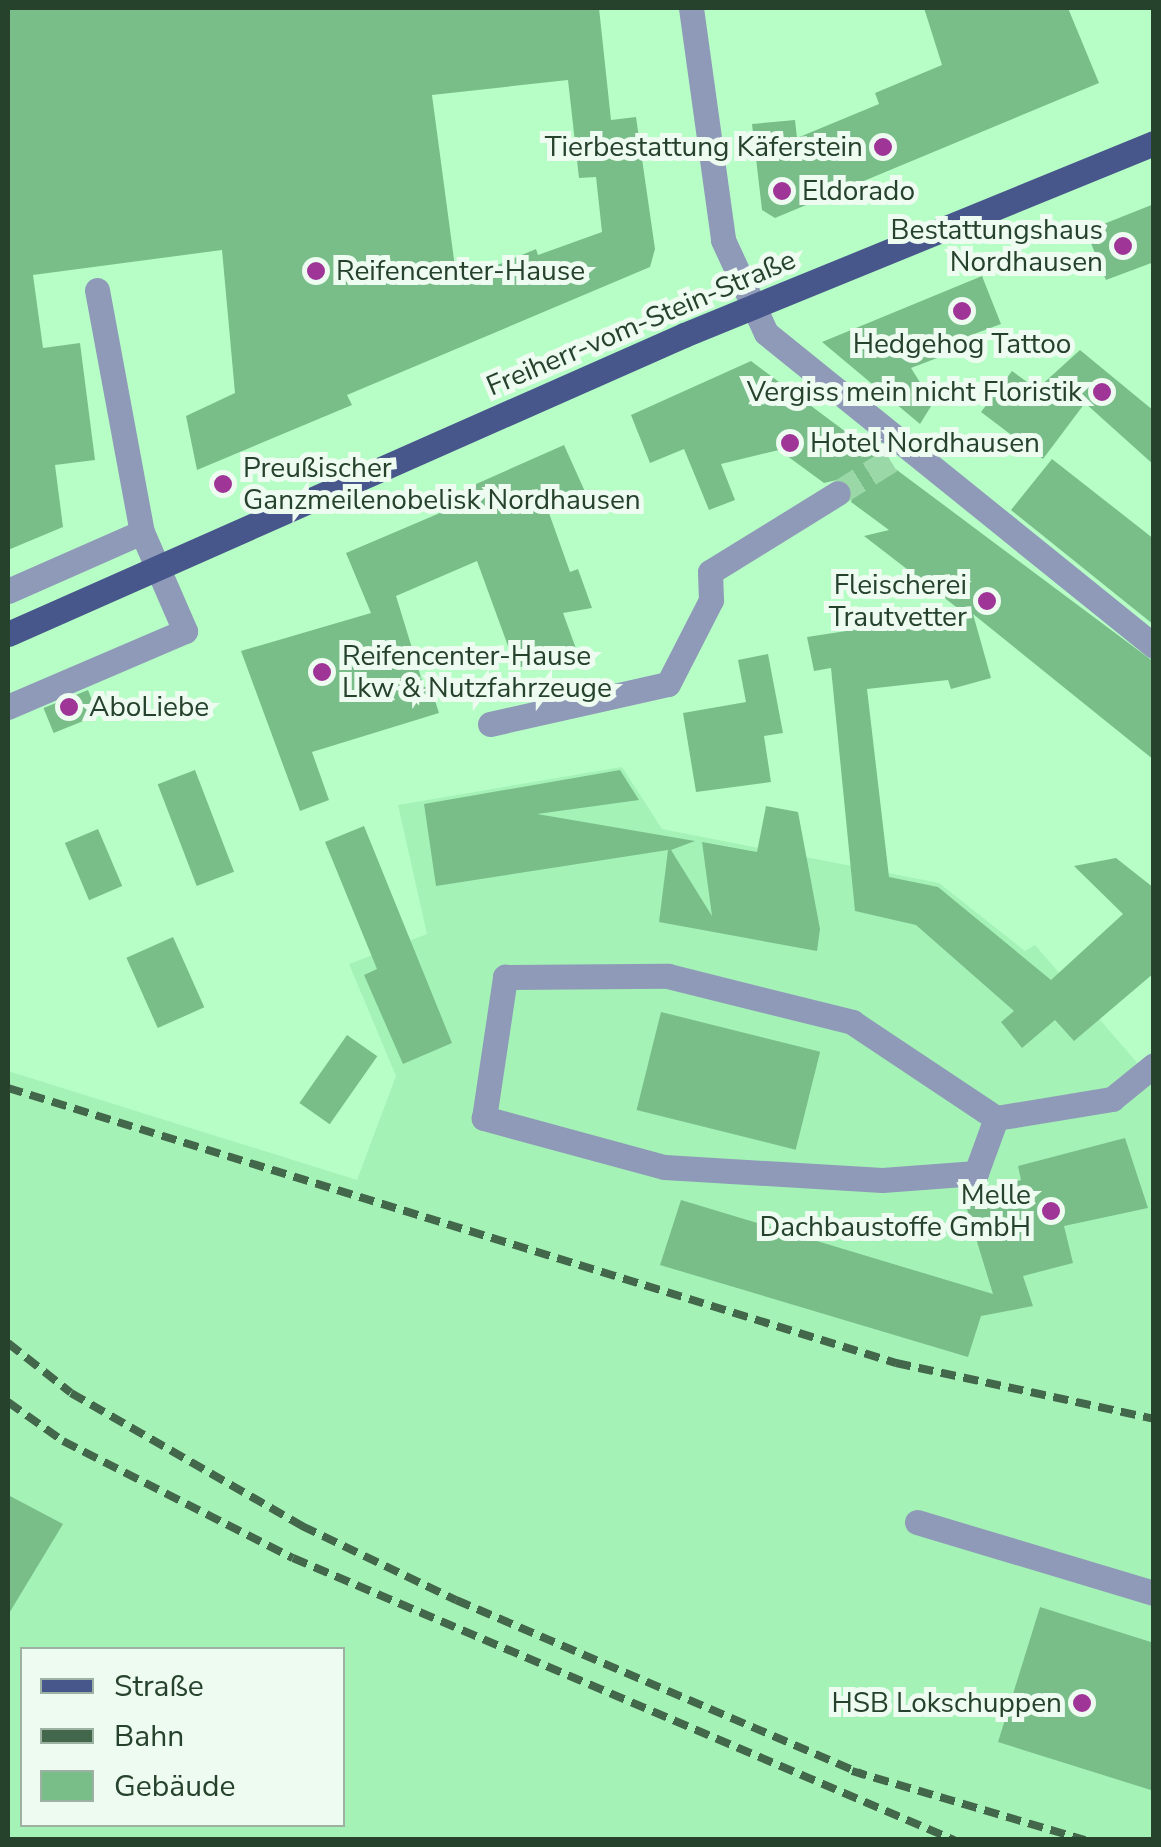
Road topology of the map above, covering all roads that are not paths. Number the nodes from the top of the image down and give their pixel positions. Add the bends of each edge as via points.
1 (691, 8) edge
2 (1154, 142) edge
3 (97, 290) dead end
4 (754, 306) junction
5 (838, 493) tunnel mouth
6 (142, 532) junction
7 (157, 569) junction
8 (8, 591) edge
9 (8, 634) edge
10 (1154, 646) edge
11 (8, 706) edge
12 (490, 724) dead end
13 (1154, 1066) edge
14 (1007, 1117) junction
15 (917, 1522) dead end
16 (1154, 1592) edge

1 - 4 street via 723,240
2 - 4 main road, Freiherr-vom-Stein-Straße
3 - 6 street
4 - 7 main road, Freiherr-vom-Stein-Straße
4 - 10 street via 766,332 900,456
5 - 12 street via 710,572 711,600 668,684
6 - 7 street
6 - 8 street
7 - 9 main road, Freiherr-vom-Stein-Straße
7 - 11 street via 185,631
13 - 14 street via 1112,1099
14 - 14 street via 852,1022 668,976 505,976 484,1118 664,1167 882,1180 976,1173
15 - 16 street

